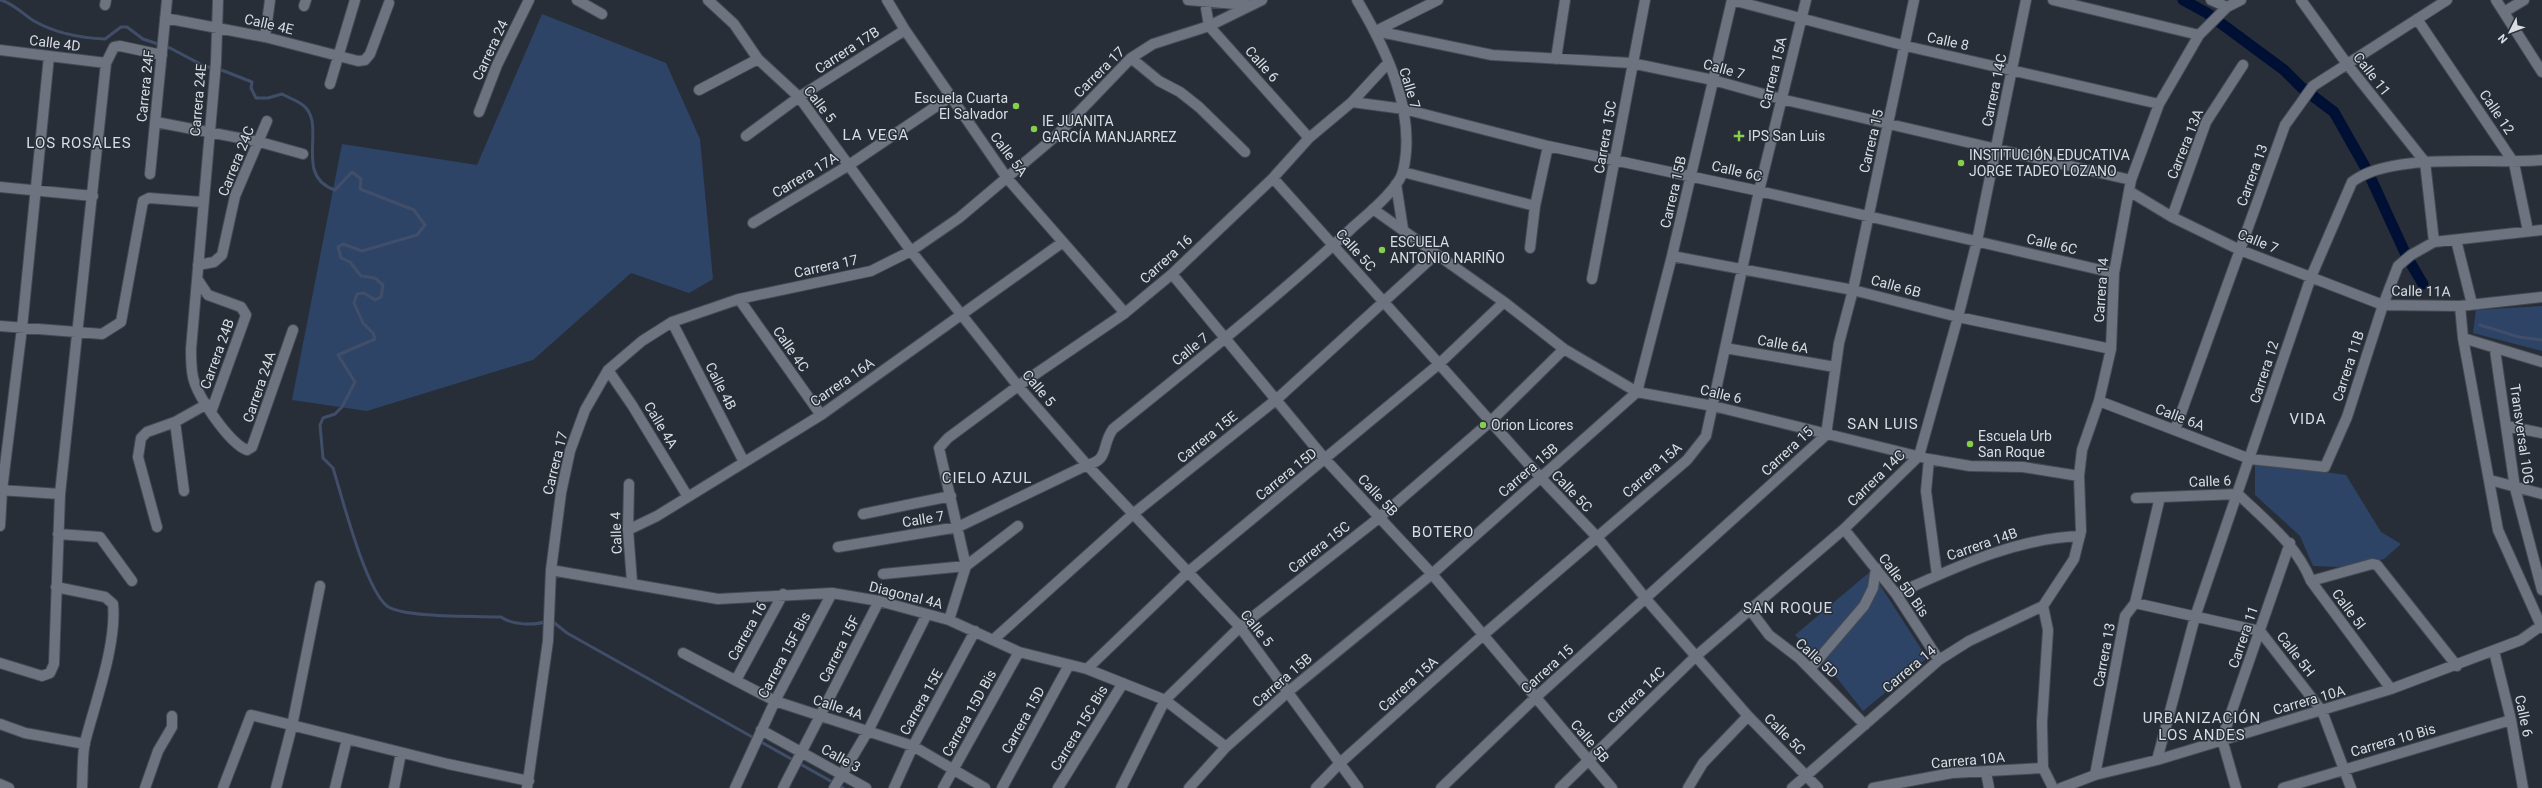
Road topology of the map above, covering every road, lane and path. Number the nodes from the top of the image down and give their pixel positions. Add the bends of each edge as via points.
1 (167, 0) edge
2 (218, 0) edge
3 (270, 0) edge
4 (355, 0) edge
5 (529, 0) edge
6 (577, 0) edge
7 (709, 0) edge
8 (887, 0) edge
9 (1188, 0) edge
10 (1262, 0) edge
11 (1357, 0) edge
12 (1438, 0) edge
13 (1565, 0) edge
14 (1645, 0) edge
15 (1732, 0) edge
16 (1806, 0) edge
17 (1914, 0) edge
18 (2026, 0) edge
19 (2053, 0) edge
20 (2211, 0) edge
21 (2241, 0) edge
22 (2300, 0) edge
23 (2447, 0) edge
24 (2496, 0) edge
25 (2524, 0) edge
26 (1204, 2) junction
27 (389, 3) dead end
28 (1250, 5) junction
29 (2227, 7) junction
30 (2504, 12) junction
31 (602, 14) dead end
32 (165, 18) junction
33 (1801, 18) junction
34 (2417, 19) junction
35 (216, 26) junction
36 (1209, 26) junction
37 (905, 30) junction
38 (1376, 31) junction
39 (2199, 34) junction
40 (265, 37) junction
41 (1906, 46) junction
42 (0, 50) edge
43 (163, 50) junction
44 (339, 54) junction
45 (49, 56) junction
46 (1131, 58) junction
47 (758, 59) junction
48 (1556, 59) junction
49 (1632, 62) junction
50 (106, 63) junction
51 (1388, 63) junction
52 (2347, 64) junction
53 (2243, 65) dead end
54 (2013, 69) junction
55 (2542, 72) edge
56 (1713, 80) junction
57 (330, 84) dead end
58 (700, 90) dead end
59 (799, 97) junction
60 (950, 97) junction
61 (1781, 100) junction
62 (1352, 102) junction
63 (2159, 104) junction
64 (1404, 109) junction
65 (479, 112) dead end
66 (156, 122) junction
67 (267, 122) dead end
68 (1889, 123) junction
69 (208, 132) junction
70 (746, 136) dead end
71 (1309, 138) junction
72 (260, 142) junction
73 (1548, 146) junction
74 (1995, 148) junction
75 (1245, 152) dead end
76 (303, 154) dead end
77 (1616, 160) junction
78 (2542, 160) edge
79 (2426, 162) junction
80 (2514, 162) junction
81 (849, 165) junction
82 (1403, 172) junction
83 (150, 174) dead end
84 (1691, 176) junction
85 (1007, 178) junction
86 (1273, 178) junction
87 (2131, 180) junction
88 (1396, 184) junction
89 (0, 187) edge
90 (1759, 191) junction
91 (2129, 191) junction
92 (35, 192) junction
93 (93, 196) junction
94 (202, 202) junction
95 (1535, 206) junction
96 (1373, 209) junction
97 (1868, 216) junction
98 (2172, 217) junction
99 (753, 223) dead end
100 (1403, 228) junction
101 (2542, 230) edge
102 (2528, 231) junction
103 (2456, 240) junction
104 (1977, 241) junction
105 (1063, 242) junction
106 (2434, 242) junction
107 (1333, 245) junction
108 (1530, 248) dead end
109 (2240, 250) junction
110 (911, 251) junction
111 (1436, 254) junction
112 (1672, 256) junction
113 (198, 265) junction
114 (1742, 269) junction
115 (2114, 273) junction
116 (1172, 274) junction
117 (2311, 277) junction
118 (1592, 278) dead end
119 (198, 280) junction
120 (1853, 290) junction
121 (2542, 297) edge
122 (739, 299) junction
123 (1385, 301) junction
124 (1504, 302) junction
125 (2472, 304) junction
126 (2383, 305) junction
127 (2460, 306) junction
128 (1125, 313) junction
129 (960, 315) junction
130 (1958, 317) junction
131 (672, 322) junction
132 (0, 326) edge
133 (22, 328) junction
134 (293, 330) dead end
135 (77, 333) junction
136 (1226, 338) junction
137 (2463, 338) junction
138 (1725, 348) junction
139 (1564, 349) junction
140 (2112, 349) junction
141 (2495, 350) junction
142 (2542, 362) edge
143 (1439, 364) junction
144 (1836, 367) junction
145 (608, 370) junction
146 (1018, 386) junction
147 (1637, 392) junction
148 (1277, 399) junction
149 (2099, 401) junction
150 (1713, 406) junction
151 (209, 408) junction
152 (821, 415) junction
153 (1491, 421) junction
154 (175, 422) junction
155 (2507, 426) junction
156 (2175, 430) junction
157 (2542, 434) edge
158 (1826, 435) junction
159 (1919, 456) junction
160 (1325, 459) junction
161 (1929, 459) junction
162 (2250, 459) junction
163 (744, 462) junction
164 (1087, 465) junction
165 (2080, 476) junction
166 (1541, 478) junction
167 (2490, 480) junction
168 (629, 484) dead end
169 (2515, 488) junction
170 (1, 490) edge
171 (184, 491) dead end
172 (60, 494) junction
173 (2238, 494) junction
174 (2542, 494) edge
175 (951, 496) junction
176 (688, 497) junction
177 (2160, 497) junction
178 (2136, 498) dead end
179 (863, 514) dead end
180 (1133, 514) junction
181 (1380, 517) junction
182 (0, 526) edge
183 (1018, 526) dead end
184 (157, 527) dead end
185 (958, 527) junction
186 (1844, 529) junction
187 (628, 530) junction
188 (58, 534) junction
189 (2080, 536) junction
190 (1597, 537) junction
191 (2290, 543) junction
192 (838, 546) dead end
193 (966, 566) junction
194 (1876, 568) junction
195 (551, 570) junction
196 (1188, 572) junction
197 (883, 574) dead end
198 (1432, 574) junction
199 (1937, 575) junction
200 (132, 581) dead end
201 (2311, 581) junction
202 (632, 582) junction
203 (320, 586) dead end
204 (56, 587) junction
205 (2542, 590) edge
206 (832, 593) junction
207 (783, 594) junction
208 (1896, 594) junction
209 (1646, 599) junction
210 (880, 601) junction
211 (2135, 603) junction
212 (2043, 606) junction
213 (1751, 611) junction
214 (926, 616) junction
215 (2196, 617) junction
216 (949, 620) junction
217 (2542, 626) edge
218 (1240, 627) junction
219 (976, 631) junction
220 (2260, 631) junction
221 (1482, 636) junction
222 (993, 640) junction
223 (2494, 650) junction
224 (1019, 652) junction
225 (683, 653) dead end
226 (1695, 657) junction
227 (1938, 660) junction
228 (0, 663) edge
229 (1069, 665) junction
230 (2457, 666) junction
231 (1088, 669) junction
232 (1810, 669) junction
233 (736, 680) junction
234 (1123, 683) junction
235 (2391, 689) junction
236 (1289, 691) junction
237 (1535, 698) junction
238 (1165, 700) junction
239 (774, 701) junction
240 (2322, 711) junction
241 (172, 716) dead end
242 (821, 716) junction
243 (1748, 716) junction
244 (2511, 720) junction
245 (0, 724) edge
246 (1865, 725) junction
247 (292, 726) junction
248 (868, 731) junction
249 (758, 737) junction
250 (346, 739) junction
251 (2222, 739) junction
252 (85, 744) junction
253 (913, 746) junction
254 (1226, 747) junction
255 (401, 753) junction
256 (802, 753) junction
257 (1588, 760) junction
258 (2157, 760) junction
259 (1340, 763) junction
260 (2043, 768) junction
261 (2345, 768) junction
262 (953, 770) junction
263 (1986, 772) junction
264 (842, 774) junction
265 (1806, 774) junction
266 (2096, 775) junction
267 (0, 784) edge
268 (528, 784) edge
269 (1907, 785) edge
270 (9, 788) edge
271 (82, 788) edge
272 (145, 788) edge
273 (223, 788) edge
274 (276, 788) edge
275 (335, 788) edge
276 (394, 788) edge
277 (735, 788) edge
278 (783, 788) edge
279 (834, 788) edge
280 (866, 788) edge
281 (894, 788) edge
282 (943, 788) edge
283 (985, 788) edge
284 (1002, 788) edge
285 (1058, 788) edge
286 (1120, 788) edge
287 (1189, 788) edge
288 (1316, 788) edge
289 (1358, 788) edge
290 (1441, 788) edge
291 (1560, 788) edge
292 (1612, 788) edge
293 (1688, 788) edge
294 (1792, 788) edge
295 (1818, 788) edge
296 (1873, 788) edge
297 (1989, 788) edge
298 (2053, 788) edge
299 (2061, 788) edge
300 (2236, 788) edge
301 (2283, 788) edge
302 (2351, 788) edge
303 (2523, 788) edge

1 - 32 street, Carrera 24F
2 - 35 street, Carrera 24E
3 - 40 street
4 - 44 street
5 - 65 street, Carrera 24 via 497,64
6 - 31 street
7 - 47 street, Calle 5 via 734,24
8 - 37 street, Calle 5A
9 - 26 street
10 - 28 street, Carrera 17
11 - 38 street, Calle 7
12 - 38 street
13 - 48 street
14 - 49 street, Carrera 15C
15 - 33 street, Calle 8
15 - 56 street, Carrera 15B
16 - 33 street, Carrera 15A
17 - 41 street, Carrera 15
18 - 54 street, Carrera 14C
19 - 39 street
20 - 29 street
21 - 29 street, Carrera 14
22 - 52 street, Calle 11
23 - 34 street, Carrera 13
24 - 30 street
25 - 30 street
26 - 28 street
26 - 36 street, Calle 6
27 - 44 street, Calle 4E via 370,54 365,60 358,61
28 - 36 street, Carrera 17
29 - 39 street, Carrera 14
30 - 55 street
32 - 35 street, Calle 4E
32 - 43 street, Carrera 24F
33 - 41 street, Calle 8
33 - 61 street, Carrera 15A
34 - 52 street, Carrera 13
34 - 80 street, Calle 12
35 - 40 street, Calle 4E
35 - 69 street, Carrera 24E via 216,62
36 - 46 street, Carrera 17 via 1153,44
36 - 71 street, Calle 6
37 - 59 street, Carrera 17B
37 - 60 street, Calle 5A
38 - 48 street, Calle 7 via 1492,55
38 - 51 street, Calle 7
39 - 63 street, Carrera 14
40 - 44 street, Calle 4E
41 - 54 street, Calle 8
41 - 68 street, Carrera 15
42 - 45 street, Calle 4D
43 - 50 street via 114,47
43 - 66 street, Carrera 24F
44 - 57 street
45 - 50 street, Calle 4D
45 - 92 street
46 - 75 street via 1159,81 1180,92 1199,107
46 - 85 street, Carrera 17 via 1056,136
47 - 58 street
47 - 59 street, Calle 5
48 - 49 street, Calle 7
49 - 56 street, Calle 7
49 - 77 street, Carrera 15C
50 - 93 street
51 - 62 street, Carrera 16
51 - 64 street, Calle 7
52 - 79 street, Calle 11
52 - 109 street, Carrera 13 via 2313,86 2304,95 2285,125
53 - 98 street, Carrera 13A via 2206,122
54 - 63 street, Calle 8
54 - 74 street, Carrera 14C
56 - 61 street, Calle 7
56 - 84 street, Carrera 15B
59 - 70 street, Carrera 17B
59 - 81 street, Calle 5
60 - 81 street, Carrera 17A
60 - 85 street, Calle 5A
61 - 68 street, Calle 7
61 - 90 street, Carrera 15A
62 - 64 street, Calle 6C
62 - 71 street, Carrera 16
63 - 87 street, Carrera 14
64 - 73 street, Calle 6C
64 - 82 street, Calle 7 via 1407,142
66 - 69 street
66 - 83 street, Carrera 24F
67 - 72 street, Carrera 24C
68 - 74 street, Calle 7
68 - 97 street, Carrera 15
69 - 72 street
69 - 94 street, Carrera 24E
71 - 86 street, Carrera 16
72 - 76 street
72 - 113 street, Carrera 24C via 235,196 222,255 214,262
73 - 77 street, Calle 6C
73 - 95 street
74 - 87 street, Calle 7
74 - 104 street, Carrera 14C
77 - 84 street, Calle 6C
77 - 118 street, Carrera 15C
78 - 80 street, Carrera 12
79 - 80 street, Carrera 12
79 - 106 street
79 - 117 street, Carrera 12 via 2374,170 2352,182
80 - 102 street, Calle 12
81 - 99 street, Carrera 17A
81 - 110 street, Calle 5
82 - 88 street, Calle 7
82 - 95 street
84 - 90 street, Calle 6C
84 - 112 street, Carrera 15B
85 - 105 street, Calle 5A
85 - 110 street, Carrera 17 via 958,218
86 - 107 street, Calle 5C
86 - 116 street, Carrera 16
87 - 91 street, Carrera 14
88 - 96 street, Calle 7
88 - 100 street
89 - 92 street
90 - 97 street, Calle 6C
90 - 114 street, Carrera 15A
91 - 98 street, Calle 7
91 - 115 street, Carrera 14
92 - 93 street
92 - 133 street
93 - 135 street
94 - 113 street, Carrera 24C
94 - 135 street via 148,198 143,201 121,322 102,334
95 - 108 street
96 - 100 street, Calle 6
96 - 107 street, Calle 7
97 - 104 street, Calle 6C
97 - 120 street, Carrera 15
98 - 109 street, Calle 7
100 - 111 street, Calle 6
101 - 102 street, Carrera 11B
102 - 103 street, Carrera 11B
103 - 106 street, Carrera 11B
103 - 125 street
104 - 115 street, Calle 6C
104 - 130 street, Carrera 14C
105 - 128 street, Calle 5A
105 - 129 street, Carrera 16A
106 - 126 street, Carrera 11B via 2398,266
107 - 123 street, Calle 5C
107 - 136 street, Calle 7
109 - 117 street, Calle 7
109 - 156 street, Carrera 13
110 - 122 street, Carrera 17 via 871,271
110 - 129 street, Calle 5
111 - 123 street, Carrera 15E
111 - 124 street, Calle 6
112 - 114 street, Calle 6B
112 - 147 street, Carrera 15B
113 - 119 street, Carrera 24C
114 - 120 street, Calle 6B
114 - 138 street, Carrera 15A
115 - 140 street, Carrera 14
116 - 128 street, Carrera 16
116 - 136 street, Calle 5B
117 - 126 street, Calle 7
117 - 162 street, Carrera 12
119 - 151 street, Carrera 24C via 190,350 194,378
119 - 151 street, Carrera 24B via 208,295 241,307 246,315
120 - 130 street, Calle 6B
120 - 144 street, Carrera 15 via 1839,343
121 - 125 street, Calle 11A
122 - 131 street, Carrera 17
122 - 152 street, Calle 4C
123 - 143 street, Calle 5C
123 - 148 street, Carrera 15E
124 - 139 street, Calle 6
124 - 143 street, Carrera 15D
125 - 127 street, Calle 11A
126 - 127 street, Calle 11A
126 - 162 street, Carrera 11B via 2347,417 2325,467
127 - 137 street
128 - 146 street, Carrera 16
129 - 146 street, Calle 5
129 - 152 street, Carrera 16A
130 - 140 street, Calle 6B
130 - 159 street, Carrera 14C
131 - 145 street, Carrera 17 via 642,341
131 - 163 street, Calle 4B
132 - 133 street
133 - 135 street
133 - 170 street
134 - 151 street, Carrera 24A via 252,448 247,450 232,441
135 - 172 street
136 - 148 street, Calle 5B
136 - 164 street, Calle 7 via 1113,429 1107,437 1103,458
137 - 141 street
137 - 167 street
138 - 144 street, Calle 6A
138 - 150 street, Carrera 15A
139 - 147 street, Calle 6
139 - 153 street, Carrera 15C
140 - 149 street, Carrera 14
141 - 142 street
141 - 155 street, Transversal 10G
143 - 153 street, Calle 5C
143 - 160 street, Carrera 15D
144 - 158 street, Carrera 15
145 - 176 street, Calle 4A
145 - 195 street, Carrera 17 via 585,410 570,451 561,493
146 - 164 street, Calle 5
146 - 175 street, Carrera 16 via 948,438 939,448
147 - 150 street, Calle 6
147 - 166 street, Carrera 15B
148 - 160 street, Calle 5B
148 - 180 street, Carrera 15E
149 - 156 street, Calle 6A
149 - 165 street, Carrera 14 via 2082,450
150 - 158 street, Calle 6
150 - 190 street, Carrera 15A via 1706,436 1687,460
151 - 154 street
152 - 163 street, Carrera 16A
153 - 166 street, Calle 5C
153 - 181 street, Carrera 15C
154 - 171 street
154 - 184 street via 147,432 139,446 138,458
155 - 157 street
155 - 169 street, Transversal 10G
156 - 162 street, Calle 6A
158 - 159 street, Calle 6
158 - 209 street, Carrera 15
159 - 161 street, Calle 6
159 - 186 street, Carrera 14C
160 - 181 street, Calle 5B
160 - 196 street, Carrera 15D
161 - 165 street, Calle 6 via 1970,466 2023,468
161 - 199 street via 1926,491
162 - 173 street, Carrera 12
163 - 176 street, Carrera 16A
164 - 180 street, Calle 5
164 - 185 street, Calle 7
165 - 189 street, Carrera 14
166 - 190 street, Calle 5C
166 - 198 street, Carrera 15B
167 - 169 street
167 - 217 street via 2498,530
168 - 187 street, Calle 4
169 - 174 street
169 - 205 street, Transversal 10G
170 - 172 street
170 - 182 street
172 - 188 street
173 - 177 street, Calle 6
173 - 191 street, Calle 6
173 - 215 street, Carrera 12
175 - 179 street
175 - 185 street
176 - 187 street, Carrera 16A
177 - 178 street, Calle 6
177 - 211 street, Carrera 13
180 - 196 street, Calle 5
180 - 222 street, Carrera 15E
181 - 198 street, Calle 5B
181 - 218 street, Carrera 15C
183 - 193 street
185 - 192 street, Calle 7
185 - 193 street
186 - 194 street, Calle 5D Bis
186 - 213 street, Carrera 14C
187 - 202 street, Calle 4
188 - 200 street via 100,537
188 - 204 street
189 - 199 street, Carrera 14B via 2042,538 1962,564
189 - 212 street, Carrera 14 via 2074,560
190 - 209 street, Calle 5C
190 - 221 street, Carrera 15A
191 - 201 street, Calle 5I via 2305,565
191 - 220 street, Carrera 11
193 - 197 street
193 - 216 street
194 - 208 street, Calle 5D Bis
194 - 232 street via 1873,588 1864,606
195 - 202 street, Diagonal 4A
195 - 268 street, Carrera 17 via 548,641
196 - 218 street, Calle 5
196 - 231 street, Carrera 15D
198 - 221 street, Calle 5B
198 - 236 street, Carrera 15B
199 - 208 street, Carrera 14B
201 - 230 street via 2372,564 2378,565
201 - 235 street, Calle 5I
202 - 207 street, Diagonal 4A via 718,599
203 - 247 street
204 - 228 street via 54,664 50,673 42,676
204 - 252 street via 106,597 113,604 114,616 101,685
206 - 207 street, Diagonal 4A
206 - 210 street, Diagonal 4A
206 - 239 street, Carrera 15F Bis
207 - 233 street, Carrera 16
208 - 227 street, Calle 5D Bis
209 - 226 street, Calle 5C
209 - 237 street, Carrera 15
210 - 214 street, Diagonal 4A
210 - 242 street, Carrera 15F
211 - 215 street, Calle 5H
211 - 266 street, Carrera 13 via 2125,616
212 - 227 street, Carrera 14 via 1970,641
212 - 260 street via 2048,630 2042,722
213 - 226 street, Carrera 14C
213 - 232 street, Calle 5D via 1769,635
214 - 216 street, Diagonal 4A
214 - 248 street
215 - 220 street, Calle 5H
215 - 258 street, Carrera 12
216 - 219 street, Diagonal 4A
217 - 223 street, Carrera 10A via 2521,640
218 - 236 street, Calle 5
218 - 238 street, Carrera 15C
219 - 222 street, Diagonal 4A
219 - 253 street, Carrera 15E
220 - 240 street, Calle 5H
220 - 251 street, Carrera 11
221 - 237 street, Calle 5B
221 - 259 street, Carrera 15A
222 - 224 street, Diagonal 4A
223 - 230 street, Carrera 10A
223 - 244 street, Calle 6
224 - 229 street, Diagonal 4A
224 - 262 street, Carrera 15D Bis
225 - 233 street, Calle 4A
226 - 243 street, Calle 5C
226 - 257 street, Carrera 14C
227 - 246 street, Carrera 14
229 - 231 street, Diagonal 4A
229 - 284 street, Carrera 15D
230 - 235 street, Carrera 10A
231 - 234 street, Diagonal 4A
232 - 246 street, Calle 5D
233 - 239 street, Calle 4A
234 - 238 street, Diagonal 4A
234 - 285 street, Carrera 15C Bis
235 - 240 street, Carrera 10A
236 - 254 street, Carrera 15B
236 - 259 street, Calle 5
237 - 257 street, Calle 5B
237 - 290 street, Carrera 15
238 - 254 street, Diagonal 4A
238 - 286 street, Carrera 15C
239 - 242 street, Calle 4A
239 - 249 street, Carrera 15F Bis
240 - 251 street, Carrera 10A
240 - 261 street, Calle 5H
241 - 272 street via 172,727 158,751
242 - 248 street, Calle 4A
242 - 256 street, Carrera 15F
243 - 265 street, Calle 5C
243 - 293 street via 1703,763
244 - 261 street, Carrera 10 Bis
244 - 303 street, Calle 6
245 - 252 street via 25,734
246 - 265 street, Carrera 14
247 - 250 street
247 - 273 street via 251,716
247 - 274 street
248 - 253 street, Calle 4A
248 - 264 street
249 - 256 street
249 - 277 street, Carrera 15F Bis
250 - 255 street
250 - 275 street
251 - 258 street, Carrera 10A
251 - 300 street
252 - 271 street
253 - 262 street, Calle 4A
253 - 281 street, Carrera 15E
254 - 287 street, Carrera 15B
255 - 268 street
255 - 276 street
256 - 264 street, Calle 3
256 - 278 street, Carrera 15F
257 - 291 street, Carrera 14C
257 - 292 street, Calle 5B
258 - 266 street, Carrera 10A
259 - 288 street, Carrera 15A
259 - 289 street, Calle 5
260 - 263 street, Carrera 10A
260 - 298 street
261 - 301 street, Carrera 10 Bis
261 - 302 street, Calle 5H
262 - 282 street, Carrera 15D Bis
262 - 283 street, Calle 4A
263 - 269 street, Carrera 10A via 1952,772
263 - 297 street
264 - 279 street
264 - 280 street, Calle 3
265 - 294 street, Carrera 14
265 - 295 street, Calle 5C
266 - 299 street, Carrera 10A
267 - 270 street
269 - 296 street, Carrera 10A

